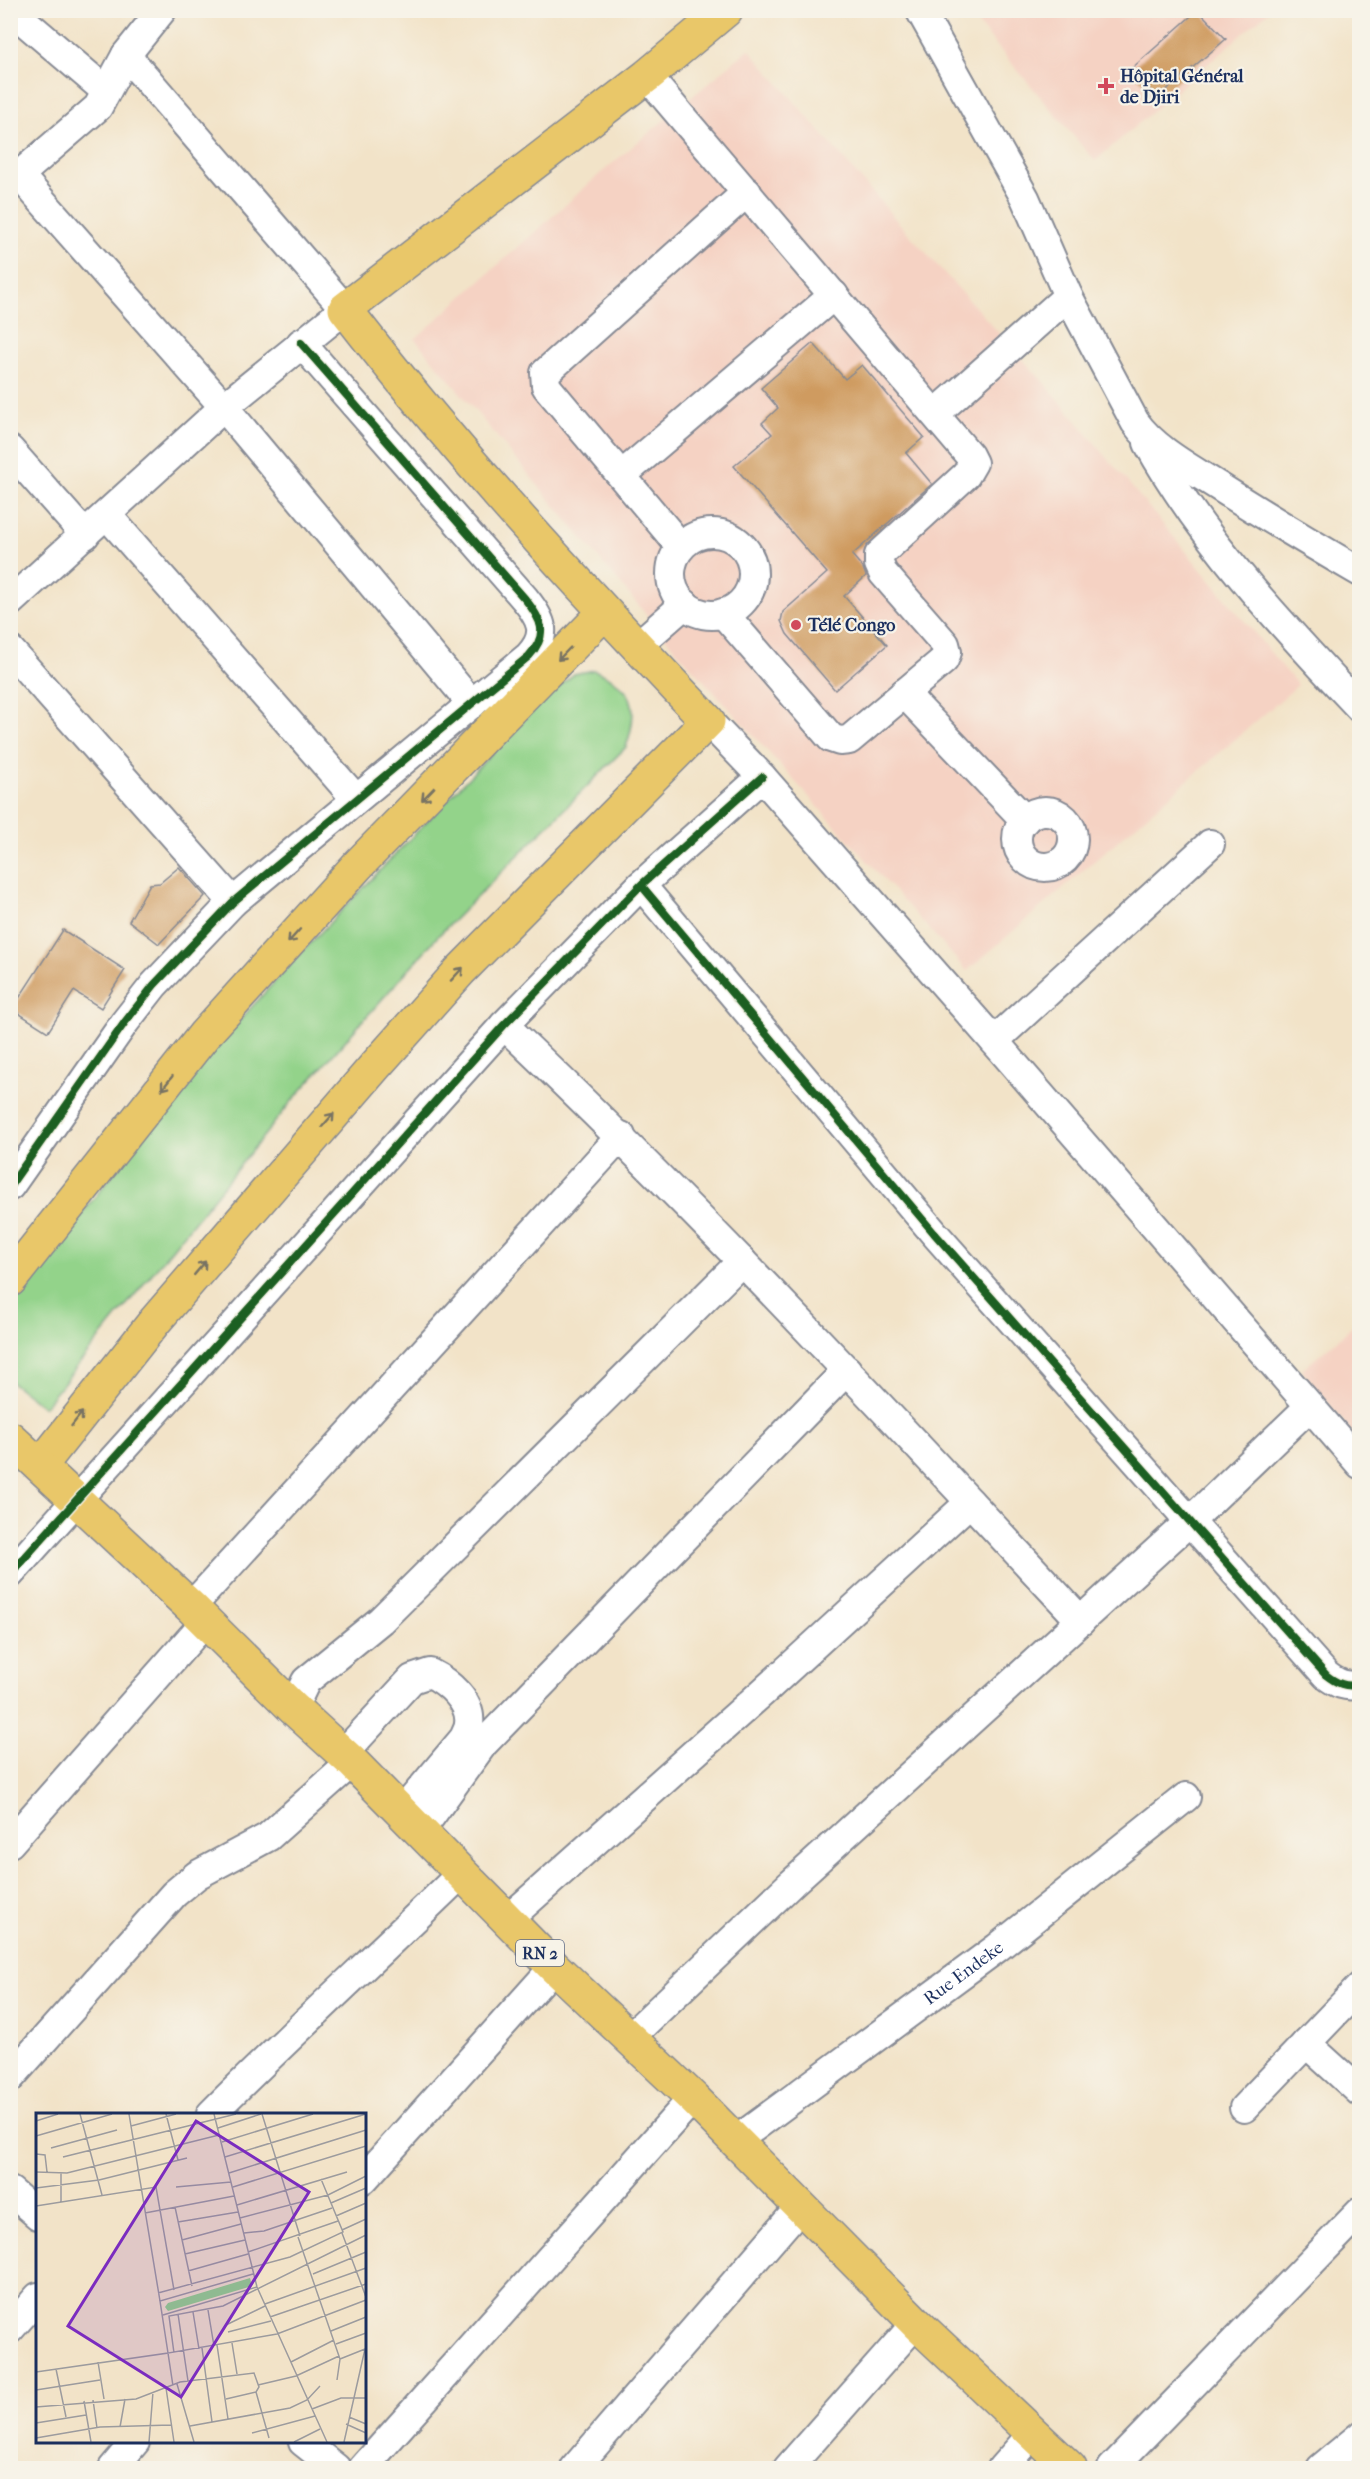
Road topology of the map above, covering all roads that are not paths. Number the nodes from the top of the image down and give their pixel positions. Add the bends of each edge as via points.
1 (11, 10) edge
2 (162, 10) edge
3 (726, 10) edge
4 (920, 10) edge
5 (126, 55) junction
6 (648, 76) junction
7 (106, 91) junction
8 (15, 179) edge
9 (747, 192) junction
10 (834, 295) junction
11 (1068, 296) junction
12 (345, 309) junction
13 (301, 343) junction
14 (224, 407) junction
15 (935, 414) junction
16 (1144, 435) junction
17 (10, 450) edge
18 (622, 476) junction
19 (107, 515) junction
20 (85, 535) junction
21 (681, 547) junction
22 (1359, 572) edge
23 (10, 602) edge
24 (685, 604) junction
25 (605, 612) junction
26 (723, 613) junction
27 (637, 646) junction
28 (10, 650) edge
29 (904, 693) junction
30 (472, 704) junction
31 (1359, 708) edge
32 (708, 721) junction
33 (762, 777) junction
34 (356, 799) junction
35 (1024, 820) dead end
36 (1210, 844) dead end
37 (641, 885) junction
38 (233, 902) junction
39 (504, 1025) junction
40 (994, 1041) junction
41 (621, 1136) junction
42 (10, 1186) edge
43 (742, 1261) junction
44 (10, 1280) edge
45 (847, 1370) junction
46 (1310, 1406) junction
47 (10, 1438) edge
48 (1359, 1464) edge
49 (41, 1465) junction
50 (76, 1499) junction
51 (970, 1502) junction
52 (1190, 1522) junction
53 (10, 1574) edge
54 (198, 1614) junction
55 (1081, 1621) junction
56 (1359, 1684) edge
57 (292, 1707) junction
58 (348, 1758) junction
59 (1186, 1797) dead end
60 (411, 1822) junction
61 (10, 1843) edge
62 (462, 1873) junction
63 (508, 1919) junction
64 (554, 1967) junction
65 (1359, 1987) edge
66 (629, 2038) junction
67 (1306, 2043) junction
68 (10, 2078) edge
69 (1359, 2092) edge
70 (693, 2098) junction
71 (1245, 2108) dead end
72 (213, 2113) edge
73 (734, 2142) junction
74 (366, 2177) edge
75 (10, 2191) edge
76 (801, 2206) junction
77 (1359, 2212) edge
78 (36, 2213) edge
79 (36, 2299) edge
80 (916, 2323) junction
81 (10, 2329) edge
82 (1033, 2433) junction
83 (1359, 2436) edge
84 (134, 2443) edge
85 (304, 2443) edge
86 (113, 2469) edge
87 (336, 2469) edge
88 (363, 2469) edge
89 (575, 2469) edge
90 (788, 2469) edge
91 (1002, 2469) edge
92 (1070, 2469) edge
93 (1112, 2469) edge
94 (1321, 2469) edge

1 - 7 street
2 - 5 street
3 - 6 main road
4 - 11 street via 1024,198
5 - 7 street
5 - 12 street
6 - 9 street
6 - 12 main road
7 - 8 street via 98,107 84,121
8 - 14 street
9 - 10 street
9 - 18 street via 545,373 546,386
10 - 15 street
10 - 18 street
11 - 15 street
11 - 16 street
12 - 13 street
12 - 25 main road via 437,425
13 - 14 street
13 - 30 street via 536,612 542,632 537,648
14 - 19 street
14 - 30 street
15 - 29 street via 972,463 966,476 879,555 883,573 945,644 947,652 944,660
16 - 22 street via 1187,467
16 - 31 street via 1186,507 1289,632
17 - 20 street
18 - 21 street
19 - 20 street
19 - 34 street
20 - 23 street
21 - 24 street via 671,570 672,583
21 - 26 street via 713,533 744,547 753,568 749,591 734,609
24 - 26 street via 703,614
24 - 27 street
25 - 27 main road
25 -> 44 main road via 358,865 206,1034
26 - 29 street via 831,738 849,740
27 - 32 main road
28 - 38 street
29 - 35 street
30 - 34 street
32 - 33 street
49 -> 32 main road via 154,1322 460,971
33 - 37 street
33 - 40 street
34 - 38 street
36 - 40 street
37 - 39 street
37 - 52 street via 934,1233
38 - 42 street via 154,985
39 - 41 street
39 - 50 street
40 - 46 street
41 - 43 street
41 - 54 street
43 - 45 street
43 - 57 street via 381,1620 306,1682
45 - 51 street
45 - 60 street
46 - 48 street
46 - 52 street
47 - 49 main road, RN 2
49 - 50 main road, RN 2
50 - 53 street
50 - 54 main road, RN 2
51 - 55 street
51 - 63 street
52 - 55 street
52 - 56 street via 1326,1675 1337,1684
54 - 57 main road, RN 2
54 - 61 street
55 - 66 street via 800,1876
57 - 58 main road, RN 2
58 - 60 main road, RN 2
58 - 60 street via 412,1679 430,1673 443,1679 466,1704 469,1723 464,1738
58 - 68 street via 268,1837 197,1875 174,1894
59 - 73 street, Rue Endeke via 997,1948
60 - 62 main road, RN 2
62 - 63 main road, RN 2
62 - 72 street via 284,2040
63 - 64 main road, RN 2
64 - 66 main road, RN 2
64 - 74 street
65 - 67 street
66 - 70 main road, RN 2
67 - 69 street
67 - 71 street
70 - 73 main road, RN 2
70 - 88 street
73 - 76 main road, RN 2
75 - 78 street
76 - 80 main road, RN 2
76 - 89 street
77 - 93 street
79 - 81 street
80 - 82 main road, RN 2
80 - 90 street
82 - 91 street
82 - 92 main road, RN 2
83 - 94 street
84 - 86 street
85 - 87 street

